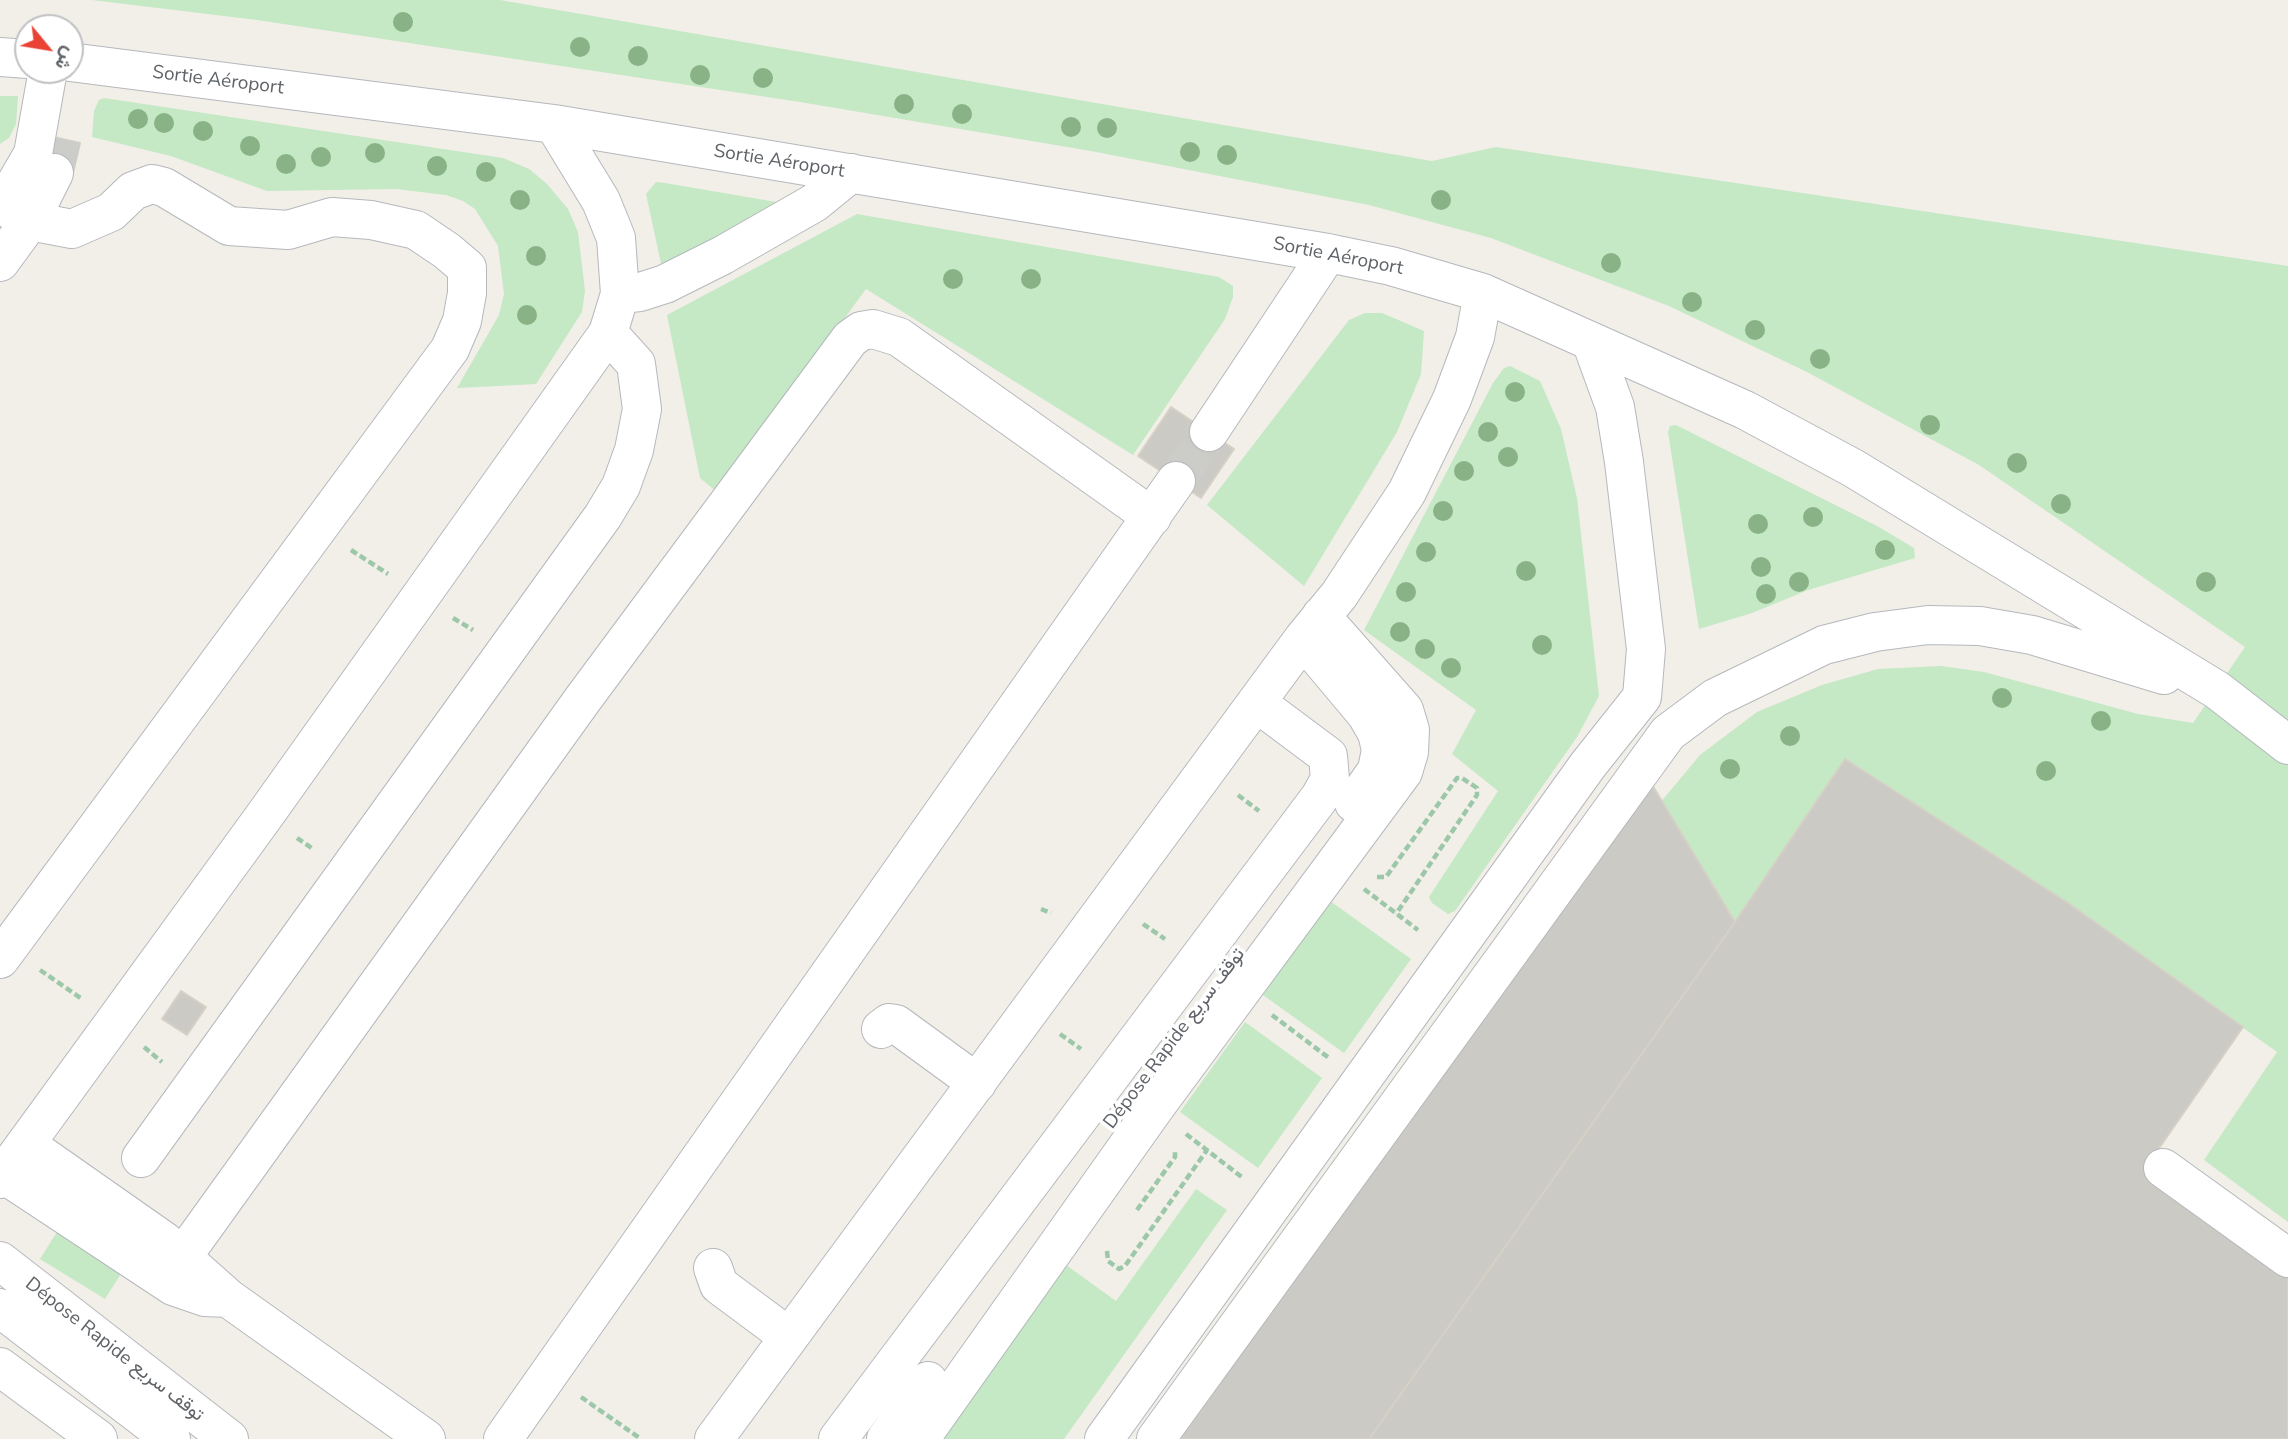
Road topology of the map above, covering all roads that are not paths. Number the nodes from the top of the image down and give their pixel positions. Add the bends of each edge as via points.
1 (84, 67) edge
2 (58, 84) edge
3 (64, 84) edge
4 (554, 124) junction
5 (851, 173) junction
6 (11, 210) edge
7 (1328, 253) junction
8 (0, 262) edge
9 (1483, 293) junction
10 (620, 294) junction
11 (608, 333) junction
12 (1592, 344) junction
13 (1209, 432) tunnel mouth
14 (1176, 481) tunnel mouth
15 (1152, 517) junction
16 (1312, 627) junction
17 (2217, 690) junction
18 (1642, 697) junction
19 (1257, 703) junction
20 (1668, 733) junction
21 (2288, 745) edge
22 (0, 959) edge
23 (881, 1029) dead end
24 (977, 1083) junction
25 (141, 1158) dead end
26 (11, 1167) edge
27 (2162, 1168) dead end
28 (183, 1256) junction
29 (2288, 1258) edge
30 (0, 1261) edge
31 (713, 1268) dead end
32 (228, 1298) junction
33 (0, 1308) edge
34 (789, 1337) junction
35 (0, 1367) edge
36 (98, 1439) edge
37 (171, 1439) edge
38 (229, 1439) edge
39 (426, 1439) edge
40 (503, 1439) edge
41 (714, 1439) edge
42 (838, 1439) edge
43 (886, 1439) edge
44 (919, 1439) edge
45 (1104, 1439) edge
46 (1156, 1439) edge

1 - 4 street, Sortie Aéroport
2 - 6 street
3 - 6 street via 58,156
4 - 5 street, Sortie Aéroport
4 - 10 street via 611,226
5 - 7 street, Sortie Aéroport
5 - 10 street via 814,203 723,255 665,284
6 - 8 street
6 - 22 street via 72,229 110,212 133,191 152,184 229,226 288,230 332,217 371,220 416,230 447,251 467,268 467,293 450,349
7 - 9 street, Sortie Aéroport
7 - 13 street
9 - 12 street, Sortie Aéroport
9 - 16 street via 1475,337 1452,399 1407,492 1339,595
10 - 11 street
11 - 25 street via 636,364 642,409 621,486
11 - 26 street
12 - 17 street, Sortie Aéroport via 1745,410 1853,468
12 - 18 street via 1615,407 1624,462 1646,649
14 - 15 street
15 - 28 street via 898,337 873,329 861,331 591,688
15 - 40 street
16 - 19 street
16 - 43 street, Dépose Rapide توقف سريع via 1377,733 1381,750 1377,770 1137,1090
16 - 44 street via 1404,710 1410,741 1403,772 1156,1106
17 - 20 street via 2032,635 1980,626 1928,625 1824,645 1715,698
17 - 21 street
18 - 20 street
18 - 45 street via 1588,765
19 - 24 street
19 - 42 street via 1328,756 1329,779 1320,797
20 - 46 street
23 - 24 street via 896,1024
24 - 34 street
26 - 28 street
26 - 32 street via 173,1286 205,1297
27 - 29 street
28 - 32 street
30 - 38 street, Dépose Rapide توقف سريع
31 - 34 street via 719,1285
32 - 39 street
33 - 37 street
34 - 41 street
35 - 36 street

